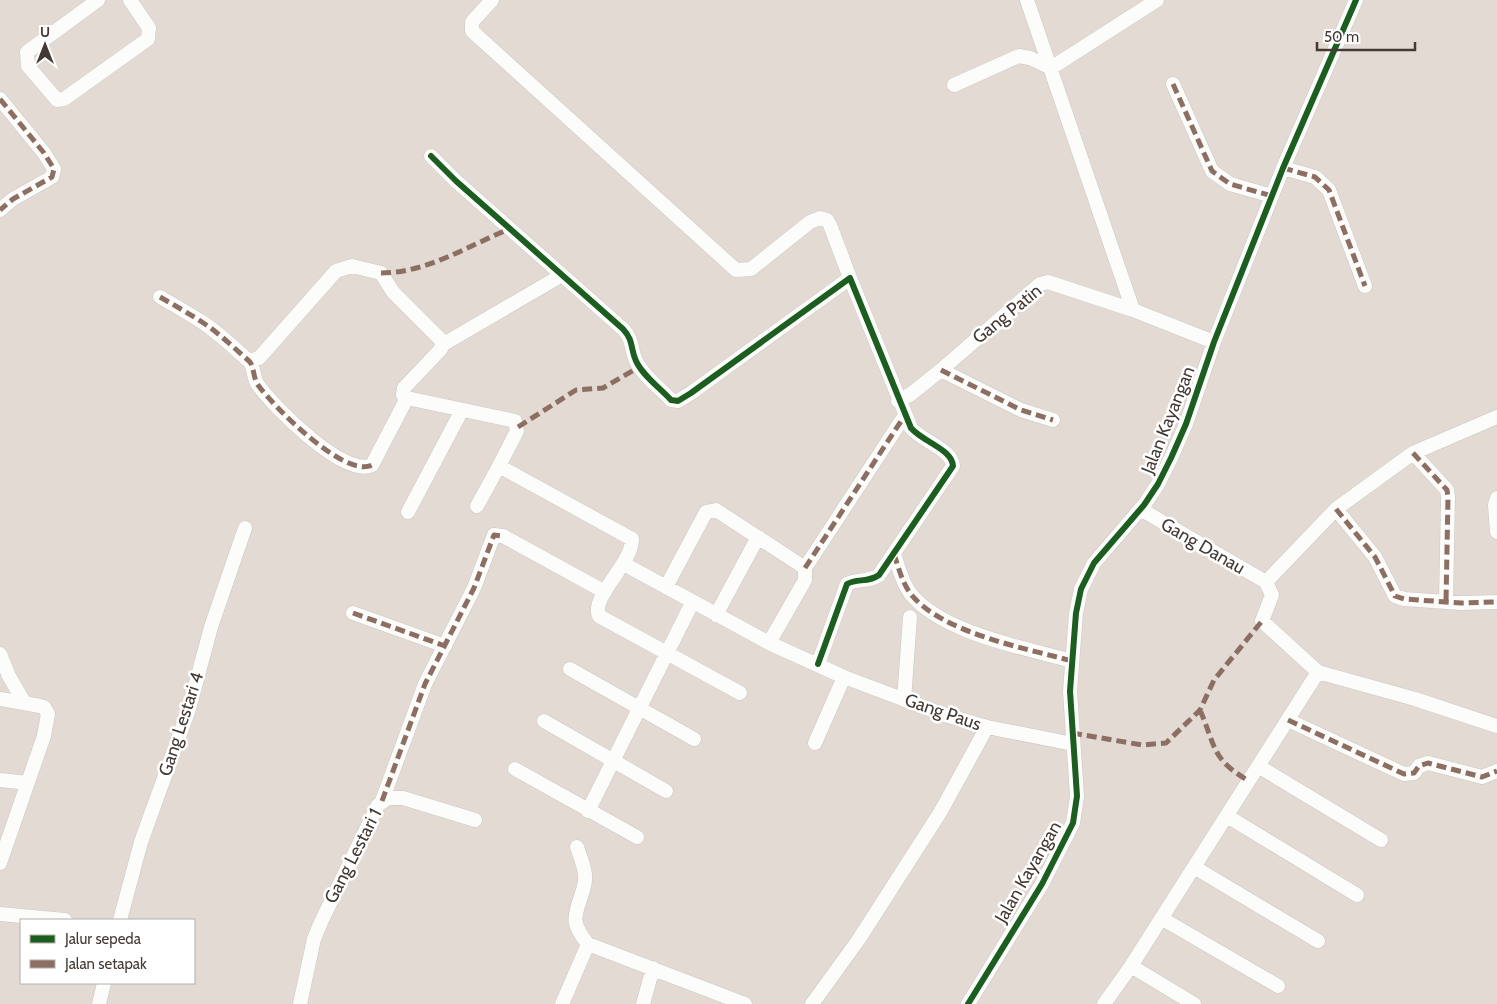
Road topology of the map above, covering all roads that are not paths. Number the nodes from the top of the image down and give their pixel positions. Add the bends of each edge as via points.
1 (98, 0) edge
2 (130, 0) edge
3 (492, 0) edge
4 (1027, 0) edge
5 (1157, 0) edge
6 (1356, 0) edge
7 (1051, 68) junction
8 (1172, 84) dead end
9 (954, 85) dead end
10 (0, 99) edge
11 (431, 156) dead end
12 (1283, 168) junction
13 (1272, 196) junction
14 (0, 210) edge
15 (562, 275) junction
16 (850, 278) junction
17 (1365, 286) dead end
18 (160, 297) dead end
19 (1133, 310) junction
20 (1214, 342) junction
21 (442, 345) junction
22 (250, 361) junction
23 (941, 370) junction
24 (407, 398) junction
25 (898, 401) junction
26 (462, 410) junction
27 (905, 415) junction
28 (1497, 418) edge
29 (1053, 420) dead end
30 (1413, 452) junction
31 (499, 466) junction
32 (1497, 498) edge
33 (477, 506) dead end
34 (1140, 509) junction
35 (1336, 509) junction
36 (408, 512) dead end
37 (246, 528) dead end
38 (1497, 532) edge
39 (758, 537) junction
40 (894, 554) junction
41 (624, 564) junction
42 (805, 568) junction
43 (1266, 582) junction
44 (666, 587) junction
45 (605, 592) junction
46 (1446, 602) junction
47 (1497, 602) edge
48 (692, 603) junction
49 (353, 613) dead end
50 (716, 615) junction
51 (910, 617) dead end
52 (769, 643) junction
53 (445, 646) junction
54 (0, 654) edge
55 (666, 654) junction
56 (1072, 661) junction
57 (818, 664) junction
58 (570, 669) dead end
59 (1318, 672) junction
60 (844, 677) junction
61 (740, 693) dead end
62 (0, 699) edge
63 (904, 700) junction
64 (24, 702) junction
65 (640, 707) junction
66 (1288, 720) junction
67 (544, 722) dead end
68 (1497, 726) edge
69 (987, 727) junction
70 (694, 739) dead end
71 (815, 743) dead end
72 (1073, 744) junction
73 (613, 761) junction
74 (1258, 766) junction
75 (515, 769) dead end
76 (1497, 771) edge
77 (0, 780) edge
78 (28, 783) junction
79 (666, 791) dead end
80 (382, 801) junction
81 (588, 811) junction
82 (1227, 816) junction
83 (475, 820) dead end
84 (637, 837) dead end
85 (1381, 840) dead end
86 (577, 847) dead end
87 (1, 856) edge
88 (1194, 866) junction
89 (1357, 895) dead end
90 (0, 914) edge
91 (1161, 918) junction
92 (54, 919) edge
93 (120, 919) edge
94 (1318, 941) dead end
95 (588, 944) junction
96 (1131, 966) junction
97 (653, 968) junction
98 (104, 984) edge
99 (1278, 986) dead end
100 (98, 1004) edge
101 (300, 1004) edge
102 (562, 1004) edge
103 (643, 1004) edge
104 (746, 1004) edge
105 (812, 1004) edge
106 (968, 1004) edge
107 (1104, 1004) edge
108 (1194, 1004) edge

1 - 2 street via 26,52 28,66 57,100 64,99 148,39 149,28
3 - 16 street via 472,22 472,31 736,270 751,269 810,222 820,218 830,225
4 - 7 street
5 - 7 street
6 - 12 street, Jalan Kayangan
7 - 9 street via 1019,56
7 - 19 street
8 - 13 street via 1212,171 1230,184
10 - 14 street via 54,169 52,177
11 - 15 street
12 - 13 street, Jalan Kayangan
12 - 17 street via 1315,177 1329,190
13 - 20 street, Jalan Kayangan
15 - 16 street via 626,333 639,366 675,401 691,393
15 - 21 street
16 - 25 street
18 - 22 street via 202,322
19 - 20 street, Gang Patin
19 - 23 street, Gang Patin via 1058,284 1040,284
20 - 34 street, Jalan Kayangan via 1186,424 1158,484
21 - 22 street via 442,339 393,292 381,273 352,266 336,271 259,358
21 - 24 street via 404,388 403,395
22 - 24 street via 254,380 288,420 319,445 360,466 372,465
23 - 25 street, Gang Patin
23 - 29 street via 1021,410
24 - 26 street
25 - 27 street
26 - 31 street via 516,421 517,432
26 - 36 street
27 - 40 street via 910,428 946,451 953,466
27 - 42 street
28 - 30 street
30 - 35 street
30 - 46 street via 1447,490
31 - 33 street
31 - 41 street via 630,537 632,545
32 - 38 street
34 - 43 street, Gang Danau
34 - 56 street, Jalan Kayangan via 1105,548 1085,579 1076,613
35 - 43 street
35 - 46 street via 1375,557 1395,596
37 - 93 street, Gang Lestari 4 via 211,627 189,709 141,842
39 - 42 street
39 - 44 street via 716,510 708,510
39 - 50 street
40 - 56 street via 909,591 926,609 964,629
40 - 57 street via 873,579 847,584
41 - 44 street, Gang Paus
41 - 45 street
42 - 52 street via 804,580
43 - 59 street via 1272,595 1262,622
44 - 48 street, Gang Paus
45 - 53 street via 496,534
45 - 55 street via 599,616
46 - 47 street
48 - 50 street, Gang Paus
48 - 55 street
49 - 53 street
50 - 52 street, Gang Paus
51 - 63 street
52 - 57 street, Gang Paus
53 - 80 street via 425,684
54 - 64 street
55 - 61 street
55 - 65 street
56 - 72 street, Jalan Kayangan via 1070,714
57 - 60 street, Gang Paus
58 - 65 street
59 - 66 street
59 - 68 street
60 - 63 street, Gang Paus
60 - 71 street
62 - 64 street
63 - 69 street, Gang Paus
64 - 78 street via 44,707 48,718
65 - 70 street
65 - 73 street
66 - 74 street
66 - 76 street via 1404,774 1414,773 1419,766 1428,763 1482,777
67 - 73 street
69 - 72 street, Gang Paus
69 - 105 street via 941,811 859,939
72 - 106 street, Jalan Kayangan via 1077,796 1074,823 1042,884
73 - 79 street
73 - 81 street
74 - 82 street
74 - 85 street
75 - 81 street
77 - 78 street
78 - 87 street
80 - 83 street, Gang Lestari 1 via 403,798
80 - 101 street, Gang Lestari 1 via 334,892 314,939
81 - 84 street
82 - 88 street
82 - 89 street
86 - 95 street via 585,885 576,909 575,924
88 - 91 street
88 - 94 street
90 - 92 street
91 - 96 street
91 - 99 street
95 - 97 street
95 - 102 street
96 - 107 street
96 - 108 street
97 - 103 street
97 - 104 street
98 - 100 street

